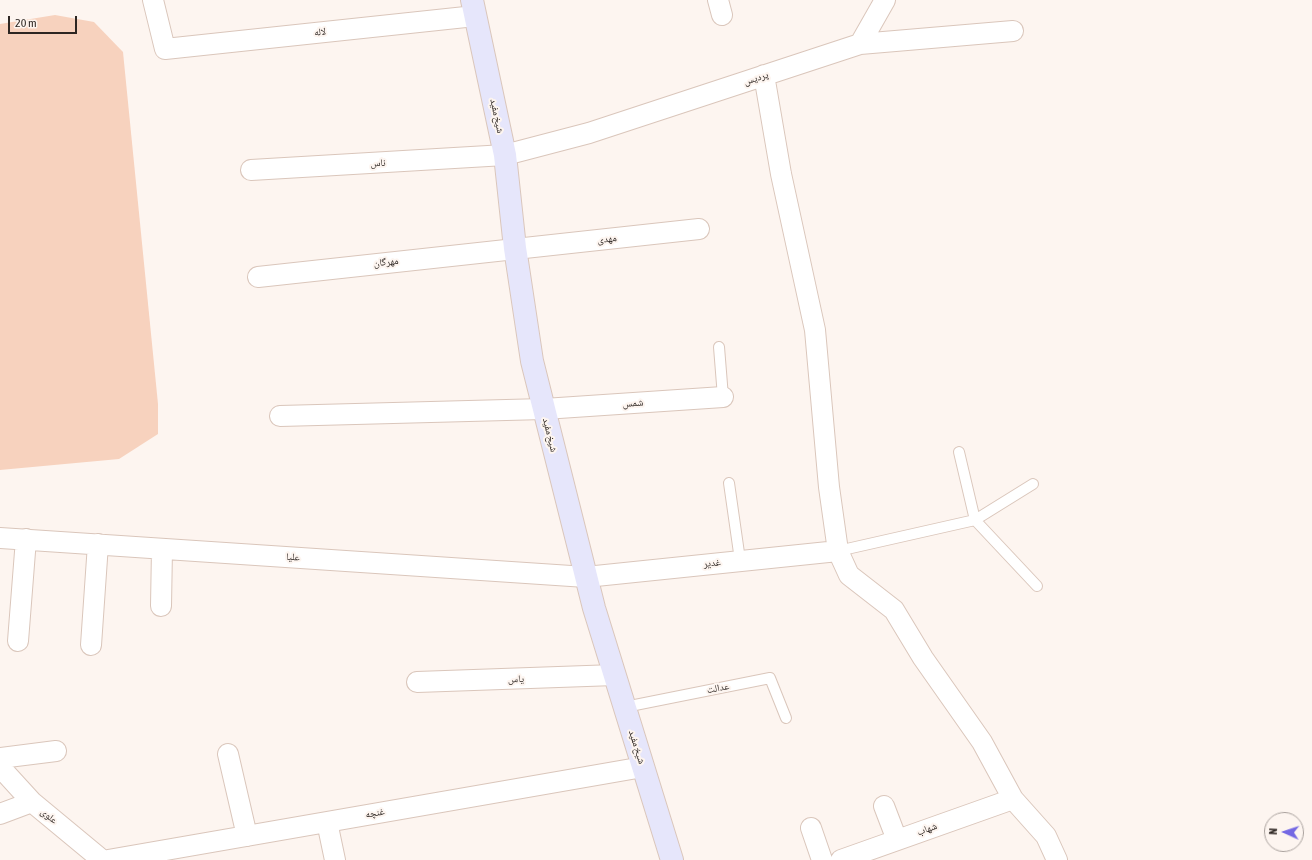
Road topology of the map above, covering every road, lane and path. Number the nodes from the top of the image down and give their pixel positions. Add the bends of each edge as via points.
1 (153, 0) edge
2 (885, 0) edge
3 (473, 8) edge
4 (1013, 31) dead end
5 (860, 44) junction
6 (764, 76) junction
7 (505, 156) junction
8 (251, 170) dead end
9 (699, 229) dead end
10 (515, 248) junction
11 (258, 277) dead end
12 (719, 347) dead end
13 (723, 397) joint
14 (544, 409) junction
15 (280, 416) dead end
16 (959, 452) dead end
17 (729, 484) dead end
18 (1033, 484) dead end
19 (975, 520) junction
20 (0, 538) edge
21 (26, 540) junction
22 (98, 544) junction
23 (162, 549) junction
24 (838, 551) junction
25 (740, 560) junction
26 (586, 577) junction
27 (1037, 586) dead end
28 (161, 606) dead end
29 (18, 641) dead end
30 (90, 645) dead end
31 (615, 675) junction
32 (416, 682) dead end
33 (625, 707) junction
34 (786, 718) dead end
35 (56, 751) dead end
36 (228, 754) dead end
37 (0, 758) edge
38 (0, 766) edge
39 (643, 767) junction
40 (1013, 799) junction
41 (32, 802) junction
42 (884, 806) dead end
43 (0, 814) edge
44 (327, 822) junction
45 (811, 828) dead end
46 (247, 836) junction
47 (897, 840) junction
48 (102, 860) edge
49 (108, 860) edge
50 (335, 860) edge
51 (672, 860) edge
52 (822, 860) edge
53 (841, 860) edge
54 (1057, 860) edge

1 - 3 street, لاله via 165,49
2 - 5 street
3 - 7 main road, شیخ مفید
4 - 5 street, پردیس
5 - 6 street, پردیس
6 - 7 street, پردیس via 589,133
6 - 24 street via 781,174 815,330 829,487
7 - 8 street, ناس
7 - 10 main road, شیخ مفید
9 - 10 street, مهدی
10 - 11 street, مهرگان
10 - 14 main road, شیخ مفید via 532,361
12 - 13 lane
13 - 14 street, شمس
14 - 15 street, شمس
14 - 26 main road, شیخ مفید
16 - 19 lane
17 - 25 lane
18 - 19 lane
19 - 24 lane
19 - 27 lane
20 - 21 street, علیا
21 - 22 street, علیا
21 - 29 street
22 - 23 street, علیا
22 - 30 street
23 - 26 street, علیا
23 - 28 street
24 - 25 street, غدیر
24 - 40 street via 850,575 894,610 923,658 982,742
25 - 26 street, غدیر
26 - 31 main road, شیخ مفید
31 - 32 street, یاس
31 - 33 main road, شیخ مفید
33 - 34 lane, عدالت via 770,678
33 - 39 main road, شیخ مفید
35 - 37 street
36 - 46 street
38 - 41 street, علوی
39 - 44 street, غنچه
39 - 51 main road, شیخ مفید
40 - 47 street, شهاب
40 - 54 street via 1046,836
41 - 43 street
41 - 48 street, علوی
42 - 47 street
44 - 46 street, غنچه
44 - 50 street
45 - 52 street
46 - 49 street, غنچه
47 - 53 street, شهاب

